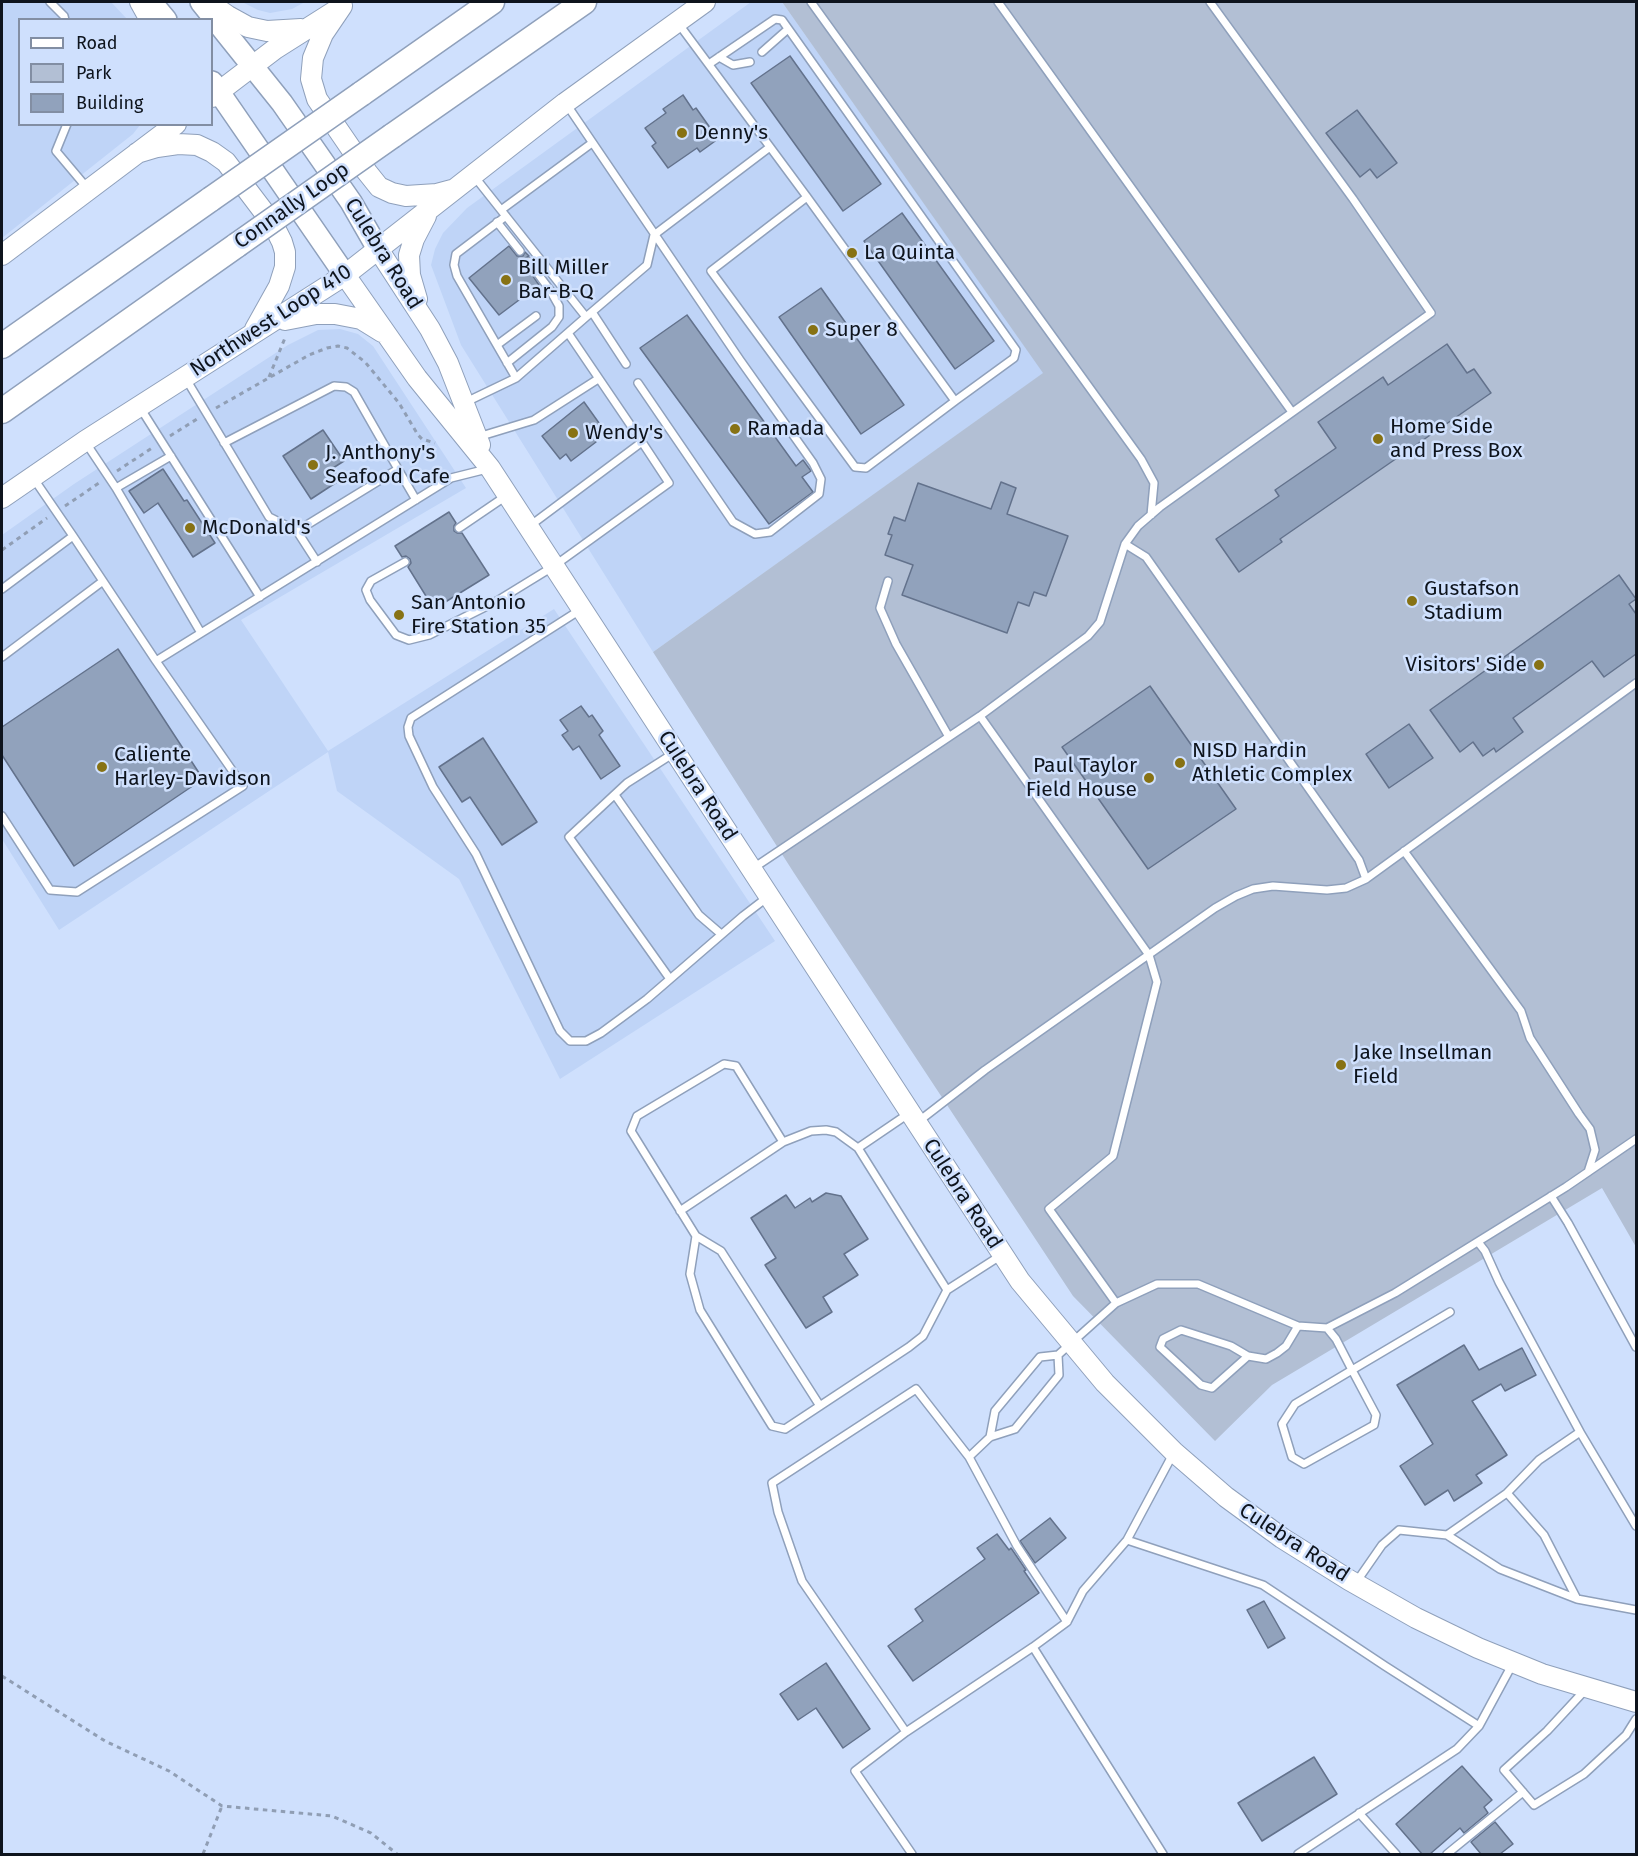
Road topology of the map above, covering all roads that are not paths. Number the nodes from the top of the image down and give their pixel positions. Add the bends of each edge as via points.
1 (50, 2) edge
2 (140, 2) edge
3 (151, 2) edge
4 (201, 2) edge
5 (208, 2) edge
6 (492, 2) edge
7 (584, 2) edge
8 (705, 2) edge
9 (811, 2) edge
10 (998, 2) edge
11 (1210, 2) edge
12 (346, 4) edge
13 (64, 18) edge
14 (149, 18) edge
15 (164, 18) edge
16 (677, 22) junction
17 (304, 29) junction
18 (788, 29) junction
19 (762, 52) dead end
20 (719, 57) junction
21 (750, 62) dead end
22 (709, 64) junction
23 (253, 66) junction
24 (214, 90) edge
25 (565, 103) junction
26 (66, 126) edge
27 (161, 126) edge
28 (173, 126) edge
29 (592, 142) junction
30 (770, 147) junction
31 (137, 153) junction
32 (473, 175) junction
33 (88, 189) junction
34 (454, 189) junction
35 (807, 197) junction
36 (436, 205) junction
37 (503, 213) junction
38 (497, 222) junction
39 (654, 235) junction
40 (378, 249) junction
41 (520, 251) dead end
42 (2, 255) edge
43 (529, 262) dead end
44 (345, 275) junction
45 (589, 315) junction
46 (536, 316) dead end
47 (430, 329) junction
48 (568, 333) junction
49 (252, 334) junction
50 (389, 337) junction
51 (497, 345) junction
52 (2, 346) edge
53 (507, 363) junction
54 (626, 364) dead end
55 (184, 377) junction
56 (516, 378) junction
57 (598, 379) junction
58 (638, 383) dead end
59 (955, 401) junction
60 (464, 403) junction
61 (139, 406) junction
62 (2, 411) edge
63 (1292, 412) junction
64 (477, 437) junction
65 (85, 441) junction
66 (642, 442) junction
67 (224, 443) junction
68 (171, 456) junction
69 (398, 468) junction
70 (490, 468) junction
71 (32, 477) junction
72 (116, 488) junction
73 (508, 495) junction
74 (2, 498) edge
75 (416, 500) junction
76 (1151, 515) junction
77 (528, 527) junction
78 (459, 528) dead end
79 (297, 531) junction
80 (73, 536) junction
81 (1125, 544) junction
82 (316, 562) junction
83 (405, 562) dead end
84 (554, 566) junction
85 (103, 581) junction
86 (888, 581) dead end
87 (2, 588) edge
88 (260, 597) junction
89 (582, 609) junction
90 (201, 633) junction
91 (2, 657) edge
92 (156, 661) junction
93 (1636, 683) edge
94 (980, 716) junction
95 (949, 737) junction
96 (675, 752) junction
97 (615, 795) junction
98 (2, 816) edge
99 (1404, 851) junction
100 (751, 869) junction
101 (1366, 879) junction
102 (769, 896) junction
103 (721, 934) junction
104 (1149, 955) junction
105 (670, 979) junction
106 (913, 1118) junction
107 (1636, 1139) edge
108 (783, 1142) junction
109 (858, 1148) junction
110 (1588, 1172) junction
111 (1551, 1196) junction
112 (680, 1211) junction
113 (696, 1236) junction
114 (1478, 1242) junction
115 (1002, 1255) junction
116 (947, 1290) junction
117 (1116, 1303) junction
118 (1450, 1312) dead end
119 (1298, 1326) junction
120 (1327, 1328) junction
121 (1636, 1347) edge
122 (1065, 1349) junction
123 (1248, 1356) junction
124 (1352, 1370) junction
125 (820, 1406) junction
126 (1580, 1432) junction
127 (990, 1437) junction
128 (1174, 1452) junction
129 (969, 1457) junction
130 (1507, 1493) junction
131 (1636, 1526) edge
132 (1447, 1536) junction
133 (1127, 1540) junction
134 (1356, 1584) junction
135 (1577, 1599) junction
136 (1636, 1610) edge
137 (1067, 1622) junction
138 (1033, 1647) junction
139 (1514, 1662) junction
140 (1587, 1688) junction
141 (1636, 1702) edge
142 (1636, 1719) edge
143 (1479, 1726) junction
144 (906, 1732) junction
145 (1523, 1792) junction
146 (1359, 1813) junction
147 (912, 1854) edge
148 (1163, 1854) edge
149 (1298, 1854) edge
150 (1396, 1854) edge
151 (1447, 1854) edge

1 - 13 lane
2 - 14 main road
3 - 15 main road
4 - 23 main road, Culebra Road
5 - 17 main road via 248,27 277,32
6 - 52 highway, bridge
7 - 62 highway, Connally Loop, bridge
8 - 16 main road, Northwest Loop 410
9 - 76 lane via 1141,459 1154,483
10 - 63 lane
11 - 63 lane via 1431,313
12 - 17 main road
12 - 34 main road via 323,34 313,58 311,79 317,99 372,180 386,191 416,196
16 - 22 lane
16 - 25 main road, Northwest Loop 410
17 - 23 main road
18 - 19 lane
18 - 20 lane via 782,20 775,19
18 - 59 lane via 1016,350 1014,358
20 - 21 lane via 733,65
20 - 22 lane
22 - 30 lane
23 - 24 main road
23 - 40 main road, Culebra Road via 344,192
24 - 44 main road, Culebra Road
25 - 29 lane
25 - 32 main road, Northwest Loop 410
26 - 33 lane via 56,151
27 - 31 main road
28 - 31 main road
29 - 37 lane
29 - 39 lane
30 - 35 lane
30 - 39 lane
31 - 33 main road
31 - 49 main road via 178,144 196,145 212,152 226,162 273,224 285,252 283,276
32 - 34 main road, Northwest Loop 410
32 - 37 lane
33 - 42 main road
34 - 36 main road, Northwest Loop 410
35 - 59 lane
35 - 59 lane via 711,271 855,467 866,468
36 - 40 main road, Northwest Loop 410
36 - 47 main road via 419,227 409,262 412,284
37 - 38 lane
37 - 45 lane
38 - 41 lane
38 - 51 lane via 456,254 454,265
39 - 45 lane via 646,265
39 - 58 lane via 813,463 821,479 819,494 770,532 755,534 733,522
40 - 44 main road, Northwest Loop 410
40 - 47 main road, Culebra Road
43 - 53 lane via 555,298 559,317
44 - 49 main road, Northwest Loop 410
44 - 50 main road, Culebra Road
45 - 48 lane
45 - 54 lane
46 - 51 lane
47 - 60 main road, Culebra Road
48 - 56 lane
48 - 57 lane
49 - 50 main road via 285,320 326,313 361,319
49 - 55 main road, Northwest Loop 410
50 - 70 main road, Culebra Road
51 - 53 lane
53 - 56 lane
55 - 61 main road, Northwest Loop 410
55 - 67 lane
56 - 60 lane
57 - 64 lane via 534,420
57 - 66 lane
60 - 64 main road, Culebra Road
61 - 65 main road, Northwest Loop 410
61 - 68 lane
63 - 76 lane
64 - 70 main road, Culebra Road
65 - 71 main road, Northwest Loop 410
65 - 72 lane
66 - 77 lane
66 - 84 lane via 669,483
67 - 69 lane via 334,386 346,387 354,392
67 - 79 lane via 268,517
68 - 72 lane
68 - 88 lane
69 - 75 lane
69 - 79 lane
70 - 73 main road, Culebra Road
70 - 75 lane via 451,478
71 - 74 main road, Northwest Loop 410
71 - 80 lane
72 - 90 lane
73 - 77 main road, Culebra Road
73 - 78 lane
75 - 82 lane
76 - 81 lane
77 - 84 main road, Culebra Road
79 - 82 lane
80 - 85 lane
80 - 87 lane
81 - 94 lane via 1100,622 1088,636
81 - 101 lane via 1146,557 1359,860
82 - 88 lane
83 - 84 lane via 371,581 366,590 396,634 409,640 497,602
84 - 89 main road, Culebra Road
85 - 91 lane
85 - 92 lane
86 - 95 lane via 880,608
88 - 90 lane
89 - 96 main road, Culebra Road
89 - 105 lane via 411,718 409,736 433,787 476,854 560,1031 570,1041 586,1041 601,1033
90 - 92 lane
92 - 98 lane via 243,786 77,892 50,890
93 - 99 lane
94 - 95 lane
94 - 104 lane
95 - 100 lane
96 - 97 lane
96 - 100 main road, Culebra Road
97 - 103 lane via 699,915
97 - 105 lane via 569,837
99 - 101 lane
99 - 110 lane via 1521,1011 1530,1038 1590,1129 1595,1150
100 - 102 main road, Culebra Road
101 - 104 lane via 1346,888 1327,890 1273,886 1253,889 1215,908
102 - 103 lane
102 - 106 main road, Culebra Road
103 - 105 lane
104 - 106 lane
104 - 117 lane via 1157,982 1113,1156 1049,1209
106 - 109 lane
106 - 115 main road, Culebra Road
107 - 110 lane
108 - 109 lane via 811,1131 826,1130 836,1132
108 - 112 lane
108 - 112 lane via 736,1066 724,1064 637,1116 631,1131
109 - 116 lane
110 - 111 lane
111 - 114 lane
111 - 121 lane
112 - 113 lane
113 - 125 lane via 721,1251
113 - 125 lane via 690,1274 700,1310 772,1426 785,1429
114 - 120 lane via 1395,1293
114 - 126 lane
115 - 116 lane
115 - 122 main road, Culebra Road
116 - 125 lane via 923,1336
117 - 119 lane via 1157,1284 1198,1284
117 - 122 lane
118 - 124 lane
119 - 120 lane
119 - 123 lane via 1277,1353 1266,1359
120 - 124 lane
122 - 127 lane via 1059,1376 1015,1429
122 - 127 lane via 1040,1357 994,1412
122 - 128 main road, Culebra Road
123 - 123 lane via 1231,1346 1182,1330 1163,1339 1160,1347 1201,1385 1212,1388
124 - 124 lane via 1295,1404 1282,1424 1292,1457 1304,1464 1374,1425 1376,1415
126 - 130 lane via 1539,1460
126 - 131 lane
127 - 129 lane
128 - 133 lane
128 - 134 main road, Culebra Road via 1263,1525
129 - 137 lane via 1017,1546
129 - 144 lane via 916,1389 772,1483 802,1581
130 - 132 lane
130 - 135 lane via 1544,1535
132 - 134 lane via 1399,1530 1382,1545
132 - 135 lane via 1500,1569
133 - 137 lane via 1083,1591
133 - 143 lane via 1263,1585
134 - 139 main road, Culebra Road via 1427,1623
135 - 136 lane
137 - 138 lane
138 - 144 lane
138 - 148 lane
139 - 140 main road, Culebra Road
139 - 143 lane
140 - 141 main road, Culebra Road
140 - 145 lane via 1504,1770
142 - 145 lane via 1626,1735 1584,1774 1534,1805
143 - 146 lane via 1456,1749
144 - 147 lane via 855,1771
145 - 151 lane
146 - 149 lane
146 - 150 lane

